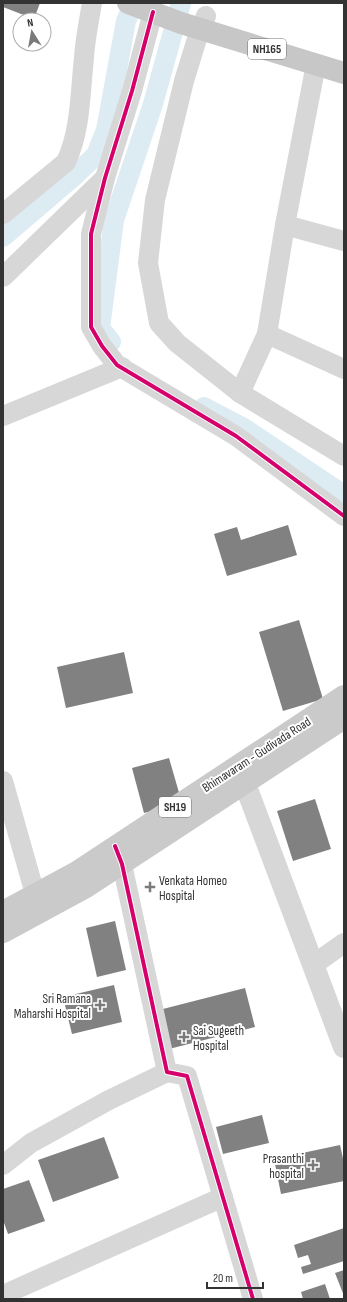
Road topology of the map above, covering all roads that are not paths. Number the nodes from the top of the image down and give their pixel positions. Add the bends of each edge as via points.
1 (92, 3) edge
2 (128, 3) edge
3 (160, 8) edge
4 (199, 21) junction
5 (318, 57) junction
6 (344, 58) edge
7 (344, 73) edge
8 (105, 178) junction
9 (3, 214) edge
10 (285, 225) junction
11 (344, 241) edge
12 (3, 276) edge
13 (267, 334) junction
14 (122, 367) junction
15 (344, 368) edge
16 (240, 393) junction
17 (3, 416) edge
18 (344, 456) edge
19 (344, 516) edge
20 (344, 696) edge
21 (344, 718) edge
22 (241, 775) junction
23 (3, 781) edge
24 (118, 855) junction
25 (35, 894) junction
26 (3, 912) edge
27 (3, 932) edge
28 (344, 943) edge
29 (313, 964) junction
30 (344, 1047) edge
31 (167, 1072) junction
32 (3, 1165) edge
33 (223, 1198) junction
34 (3, 1295) edge
35 (253, 1299) edge

1 - 9 street via 77,131 72,151 66,162
2 - 3 highway, NH165
3 - 4 highway, NH165
3 - 8 street
4 - 5 highway, NH165
4 - 16 street via 155,200 148,263 159,323 177,343
5 - 6 highway, NH165
5 - 7 highway, NH165
5 - 10 street
8 - 12 street
8 - 14 street via 91,234 91,327 102,346 117,365
10 - 11 street
10 - 13 street
13 - 15 street
13 - 16 street
14 - 17 street
14 - 19 street via 236,436
16 - 18 street
20 - 22 main road, Bhimavaram - Gudivada Road / SH19
21 - 22 main road, Bhimavaram - Gudivada Road / SH19
22 - 24 main road, Bhimavaram - Gudivada Road / SH19
22 - 29 street
23 - 25 street
24 - 25 main road, Bhimavaram - Gudivada Road / SH19 via 77,872
24 - 27 main road, Bhimavaram - Gudivada Road / SH19 via 86,888
24 - 31 street
25 - 26 main road, Bhimavaram - Gudivada Road / SH19
28 - 29 street
29 - 30 street
31 - 32 street via 31,1142
31 - 33 street via 187,1076
33 - 34 street
33 - 35 street

